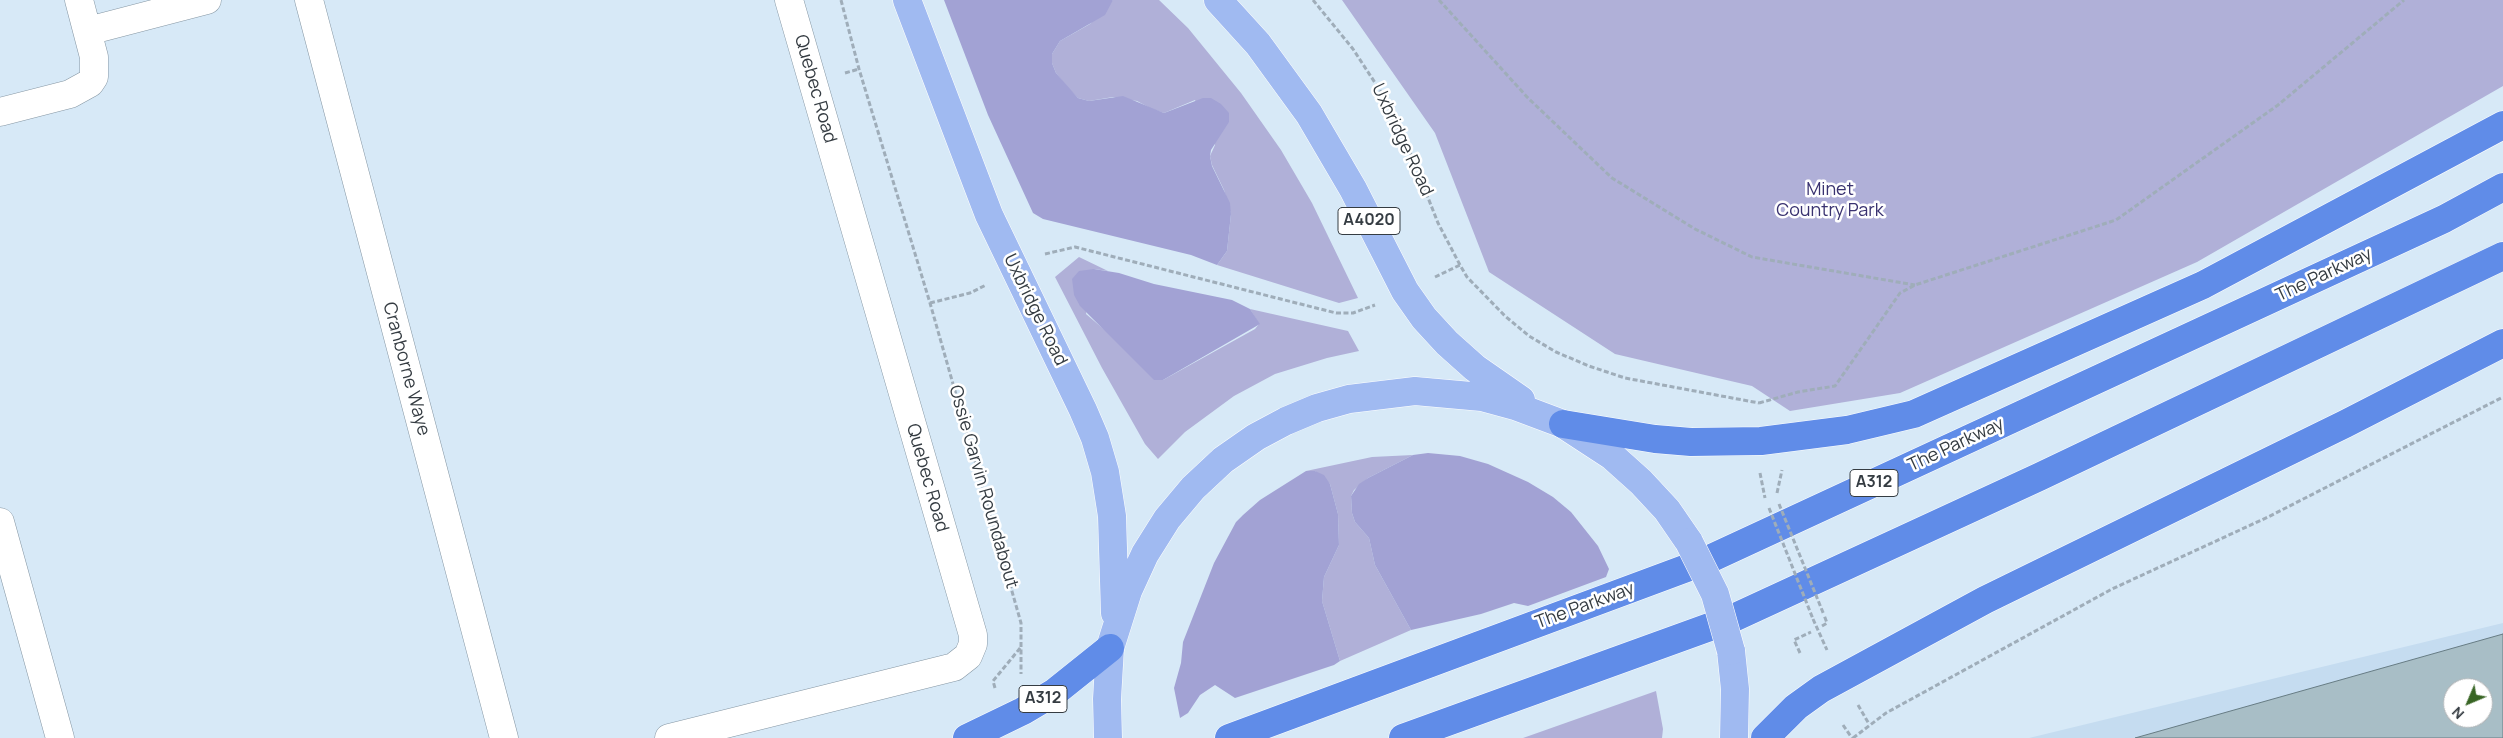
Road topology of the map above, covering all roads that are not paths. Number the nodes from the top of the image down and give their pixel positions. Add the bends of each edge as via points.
1 (79, 0) edge
2 (207, 0) edge
3 (309, 0) edge
4 (789, 0) edge
5 (907, 0) edge
6 (1218, 0) edge
7 (88, 31) junction
8 (0, 112) edge
9 (2503, 125) edge
10 (2503, 187) edge
11 (2503, 256) edge
12 (2503, 343) edge
13 (1555, 421) junction
14 (0, 522) edge
15 (1113, 639) junction
16 (60, 738) edge
17 (504, 738) edge
18 (669, 738) edge
19 (967, 738) edge
20 (1108, 738) edge
21 (1229, 738) edge
22 (1403, 738) edge
23 (1734, 738) edge
24 (1765, 738) edge

1 - 7 street
2 - 7 street
3 - 17 street, Cranborne Waye
4 - 18 street, Quebec Road via 973,644 968,656 954,667
5 - 15 main road, Uxbridge Road via 988,215 1095,438 1105,472 1112,516
6 - 13 main road, A4020 via 1258,44 1309,114 1353,188 1405,291 1424,318 1475,368
7 - 8 street via 95,68 90,83 70,94
9 - 13 highway via 2203,285 1914,414 1847,430 1761,441 1655,439
10 - 21 highway, The Parkway / A312 via 2444,219 1703,562
11 - 22 highway via 1729,620
12 - 24 highway via 1985,600 1821,689 1796,707
13 - 15 main road via 1482,397 1415,391 1349,399 1286,421 1223,460 1167,519 1145,554 1128,591
13 - 23 main road, bridge via 1612,456 1641,482 1667,510 1689,542 1715,594 1731,651 1736,689
14 - 16 street
15 - 19 highway, A312 via 1056,692
15 - 20 main road via 1106,699

